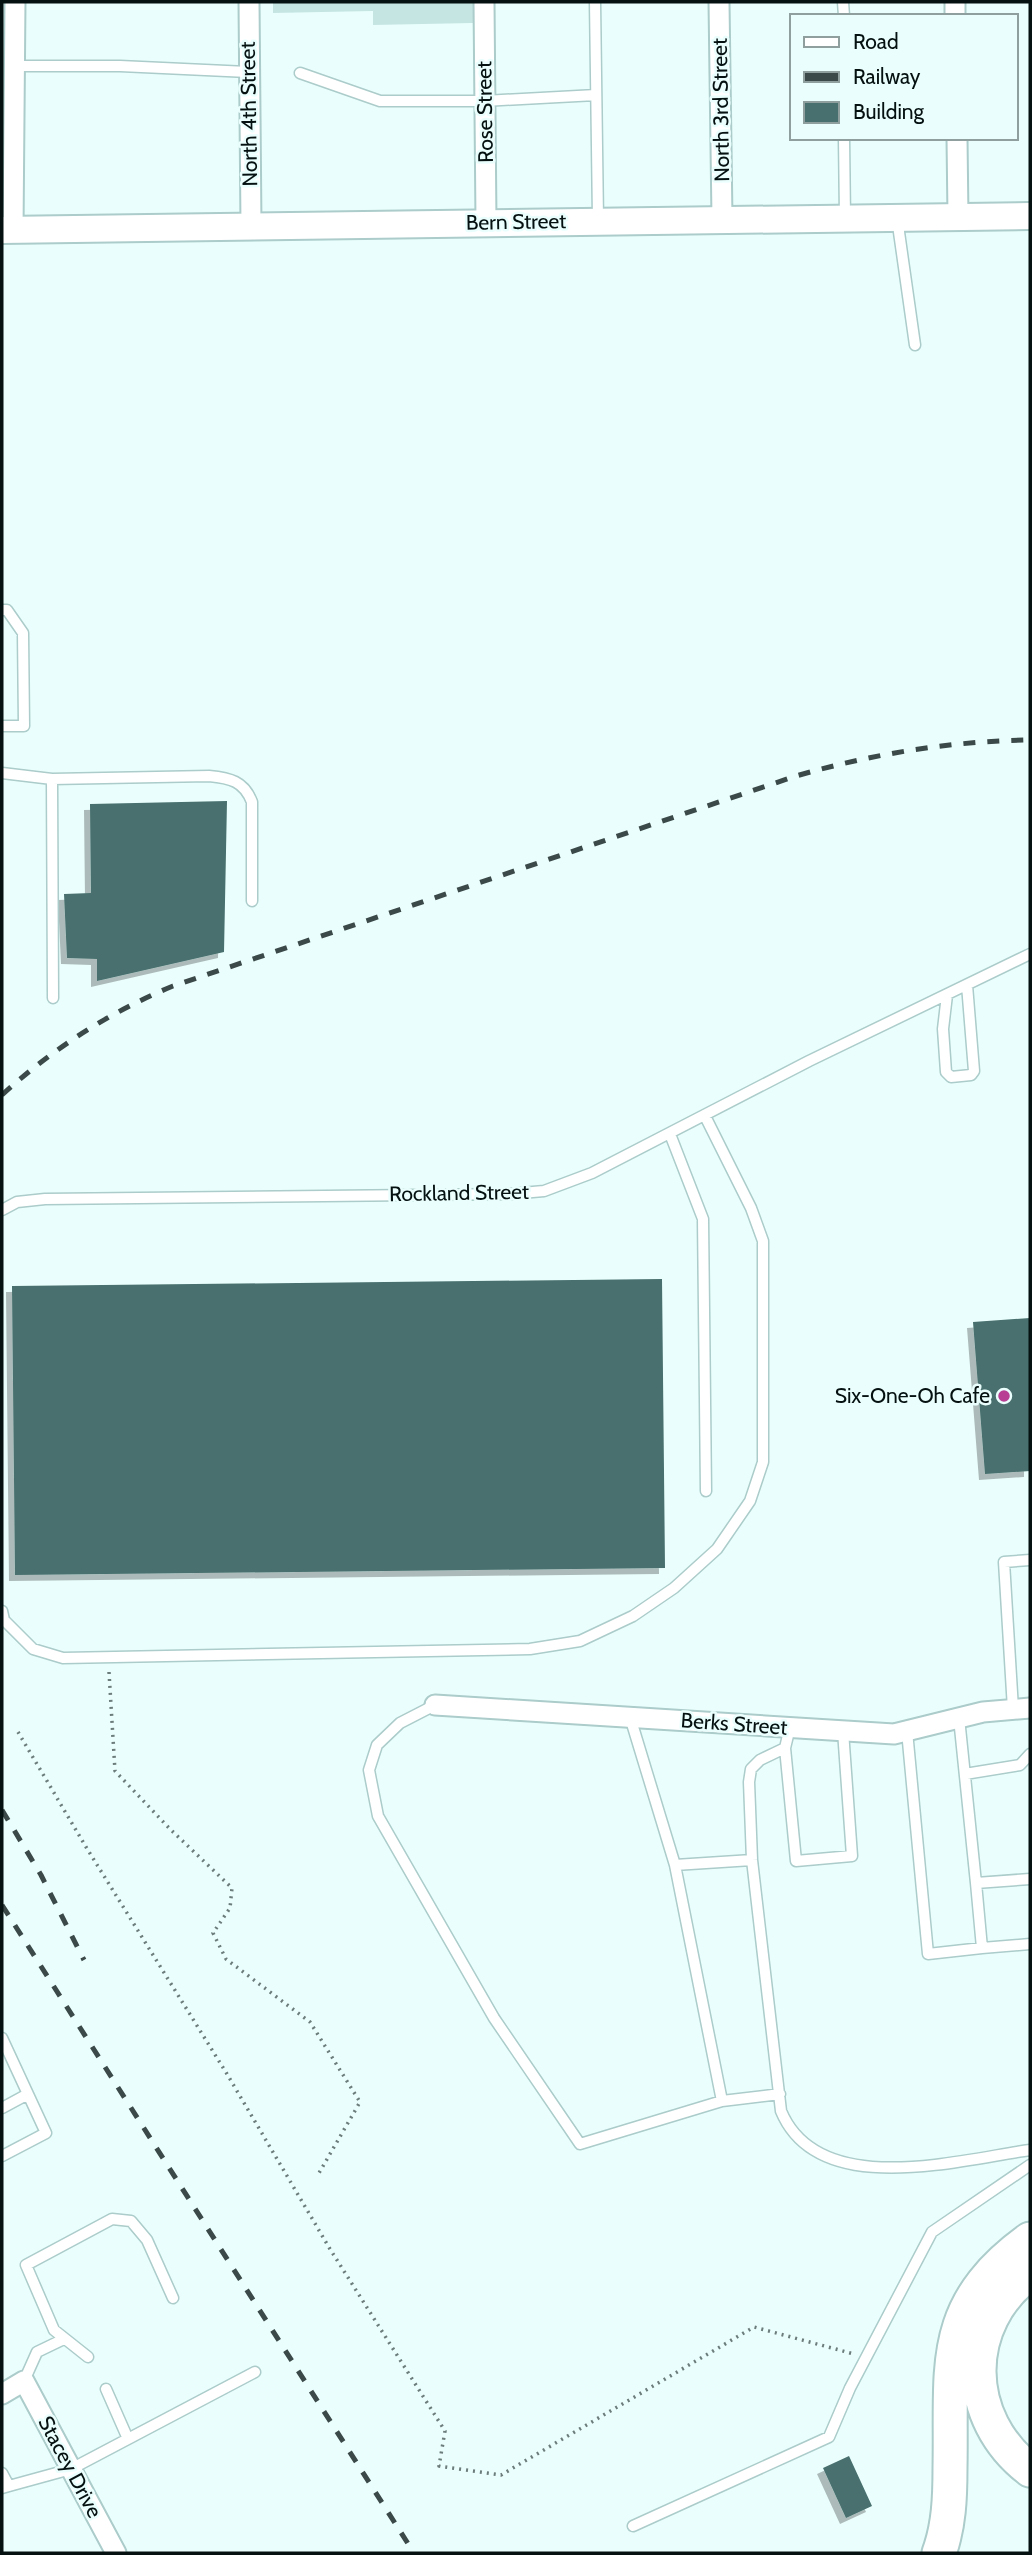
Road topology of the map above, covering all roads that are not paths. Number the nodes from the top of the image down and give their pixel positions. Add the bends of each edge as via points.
1 (249, 2) edge
2 (484, 2) edge
3 (595, 2) edge
4 (719, 2) edge
5 (11, 9) edge
6 (16, 66) junction
7 (248, 72) junction
8 (300, 74) dead end
9 (596, 95) junction
10 (484, 101) junction
11 (845, 140) edge
12 (957, 140) edge
13 (1030, 216) edge
14 (958, 217) junction
15 (845, 218) junction
16 (897, 218) junction
17 (722, 219) junction
18 (598, 221) junction
19 (486, 222) junction
20 (251, 226) junction
21 (7, 230) edge
22 (915, 345) dead end
23 (2, 610) edge
24 (2, 726) edge
25 (2, 773) edge
26 (52, 779) junction
27 (253, 901) dead end
28 (1030, 954) edge
29 (967, 985) junction
30 (947, 995) junction
31 (53, 998) dead end
32 (705, 1116) junction
33 (670, 1134) junction
34 (2, 1210) edge
35 (706, 1491) dead end
36 (1030, 1560) edge
37 (2, 1611) edge
38 (435, 1705) joint
39 (1022, 1709) edge
40 (630, 1717) junction
41 (959, 1718) junction
42 (790, 1727) junction
43 (844, 1731) junction
44 (907, 1731) junction
45 (785, 1748) junction
46 (1030, 1754) edge
47 (965, 1774) junction
48 (752, 1860) junction
49 (675, 1865) junction
50 (1030, 1878) edge
51 (976, 1883) junction
52 (1030, 1944) edge
53 (982, 1948) junction
54 (2, 2038) edge
55 (5, 2053) edge
56 (28, 2094) junction
57 (780, 2094) junction
58 (722, 2101) junction
59 (2, 2108) edge
60 (1030, 2150) edge
61 (2, 2157) edge
62 (1030, 2165) edge
63 (1030, 2239) edge
64 (1030, 2273) edge
65 (173, 2298) dead end
66 (64, 2339) junction
67 (88, 2357) dead end
68 (255, 2372) dead end
69 (24, 2381) junction
70 (106, 2389) dead end
71 (2, 2394) edge
72 (128, 2439) junction
73 (71, 2469) junction
74 (1030, 2470) edge
75 (2, 2473) edge
76 (5, 2487) edge
77 (633, 2526) dead end
78 (116, 2553) edge
79 (939, 2553) edge

1 - 7 street, North 4th Street
2 - 10 street, Rose Street
3 - 9 lane
4 - 17 street, North 3rd Street
5 - 6 street
6 - 7 lane
6 - 21 street
7 - 20 street, North 4th Street
8 - 10 lane via 380,101
9 - 10 lane
9 - 18 lane
10 - 19 street, Rose Street
11 - 15 lane
12 - 14 street
13 - 14 street, Bern Street
14 - 16 street, Bern Street
15 - 16 street, Bern Street
15 - 17 street, Bern Street
16 - 22 lane
17 - 18 street, Bern Street
18 - 19 street, Bern Street
19 - 20 street, Bern Street
20 - 21 street, Bern Street
23 - 24 lane via 7,610 23,633 24,726
25 - 26 lane
26 - 27 lane via 231,778 248,792 252,802
26 - 31 lane
28 - 29 lane, Rockland Street
29 - 30 lane, Rockland Street
29 - 30 lane via 971,1075 951,1077 946,1072 943,1030
30 - 32 lane, Rockland Street
32 - 33 lane, Rockland Street
32 - 37 lane via 763,1241 763,1462 750,1501 717,1549 674,1588 633,1616 580,1641 530,1649 63,1658 33,1649 4,1620
33 - 34 lane, Rockland Street via 544,1191 45,1199 17,1202
33 - 35 lane via 703,1219
36 - 39 lane via 1004,1562
38 - 40 street, Berks Street
38 - 58 lane via 400,1723 377,1745 369,1770 378,1816 494,2018 580,2144
39 - 41 street, Berks Street
40 - 42 street, Berks Street
40 - 49 lane
41 - 44 street, Berks Street
41 - 47 lane
42 - 43 street, Berks Street
42 - 45 lane
43 - 44 street, Berks Street
43 - 45 lane via 852,1856 796,1861
44 - 53 lane via 928,1954
45 - 48 lane via 751,1769
46 - 47 lane via 1020,1765
47 - 51 lane
48 - 49 lane
48 - 57 lane
49 - 58 lane
50 - 51 lane
51 - 53 lane
52 - 53 lane
54 - 55 lane
55 - 56 lane
56 - 59 lane
56 - 61 lane via 46,2133
57 - 58 lane
57 - 60 lane via 787,2124 805,2145 864,2168 900,2169
62 - 77 lane via 932,2232 828,2437
63 - 79 highway via 986,2277 958,2327 952,2362 948,2514
64 - 74 highway via 994,2313 979,2369 983,2404 992,2426
65 - 66 lane via 147,2240 131,2221 112,2219 26,2265 54,2330
66 - 67 lane
66 - 69 lane via 37,2352
68 - 72 lane
69 - 71 street
69 - 73 street, Stacey Drive
70 - 72 lane
72 - 73 lane
73 - 76 lane
73 - 78 street, Stacey Drive
75 - 76 lane

